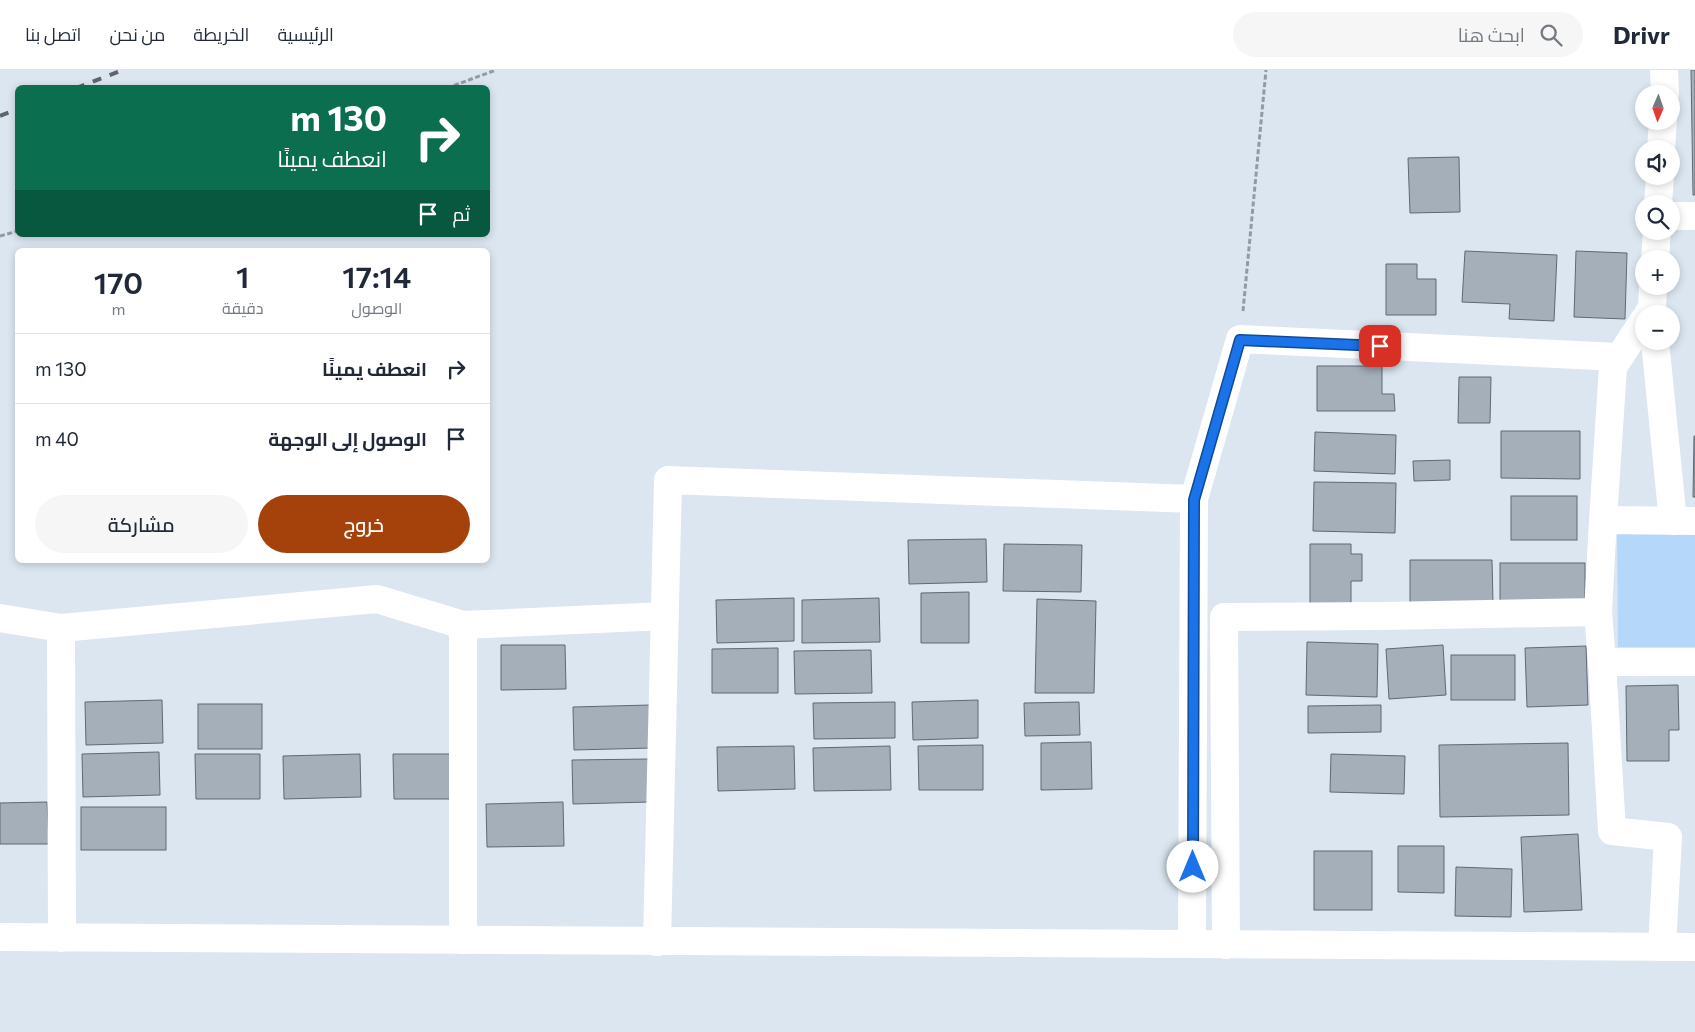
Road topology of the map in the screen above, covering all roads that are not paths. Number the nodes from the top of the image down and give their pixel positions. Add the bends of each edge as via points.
1 (1664, 70) edge
2 (1665, 85) edge
3 (1680, 216) edge
4 (1695, 216) edge
5 (1635, 332) edge
6 (1656, 350) edge
7 (1619, 357) junction
8 (1194, 500) junction
9 (1603, 520) junction
10 (1684, 521) edge
11 (1598, 612) junction
12 (665, 616) junction
13 (0, 618) edge
14 (463, 625) junction
15 (60, 628) junction
16 (1602, 662) junction
17 (1695, 662) edge
18 (0, 938) edge
19 (62, 938) junction
20 (463, 940) junction
21 (657, 942) junction
22 (1192, 944) junction
23 (1226, 945) junction
24 (1662, 947) junction
25 (1695, 947) edge

1 - 2 street
3 - 4 street
5 - 7 street
6 - 10 street
7 - 8 street via 1240,340
7 - 9 street via 1613,367
8 - 12 street via 668,480
8 - 22 street
9 - 10 street
9 - 11 street
11 - 16 street
11 - 23 street via 1224,617
12 - 14 street
12 - 21 street
13 - 15 street
14 - 15 street via 377,599
14 - 20 street
15 - 19 street
16 - 17 street
16 - 24 street via 1612,831 1668,837
18 - 19 street
19 - 20 street
20 - 21 street
21 - 22 street
22 - 23 street
23 - 24 street
24 - 25 street

